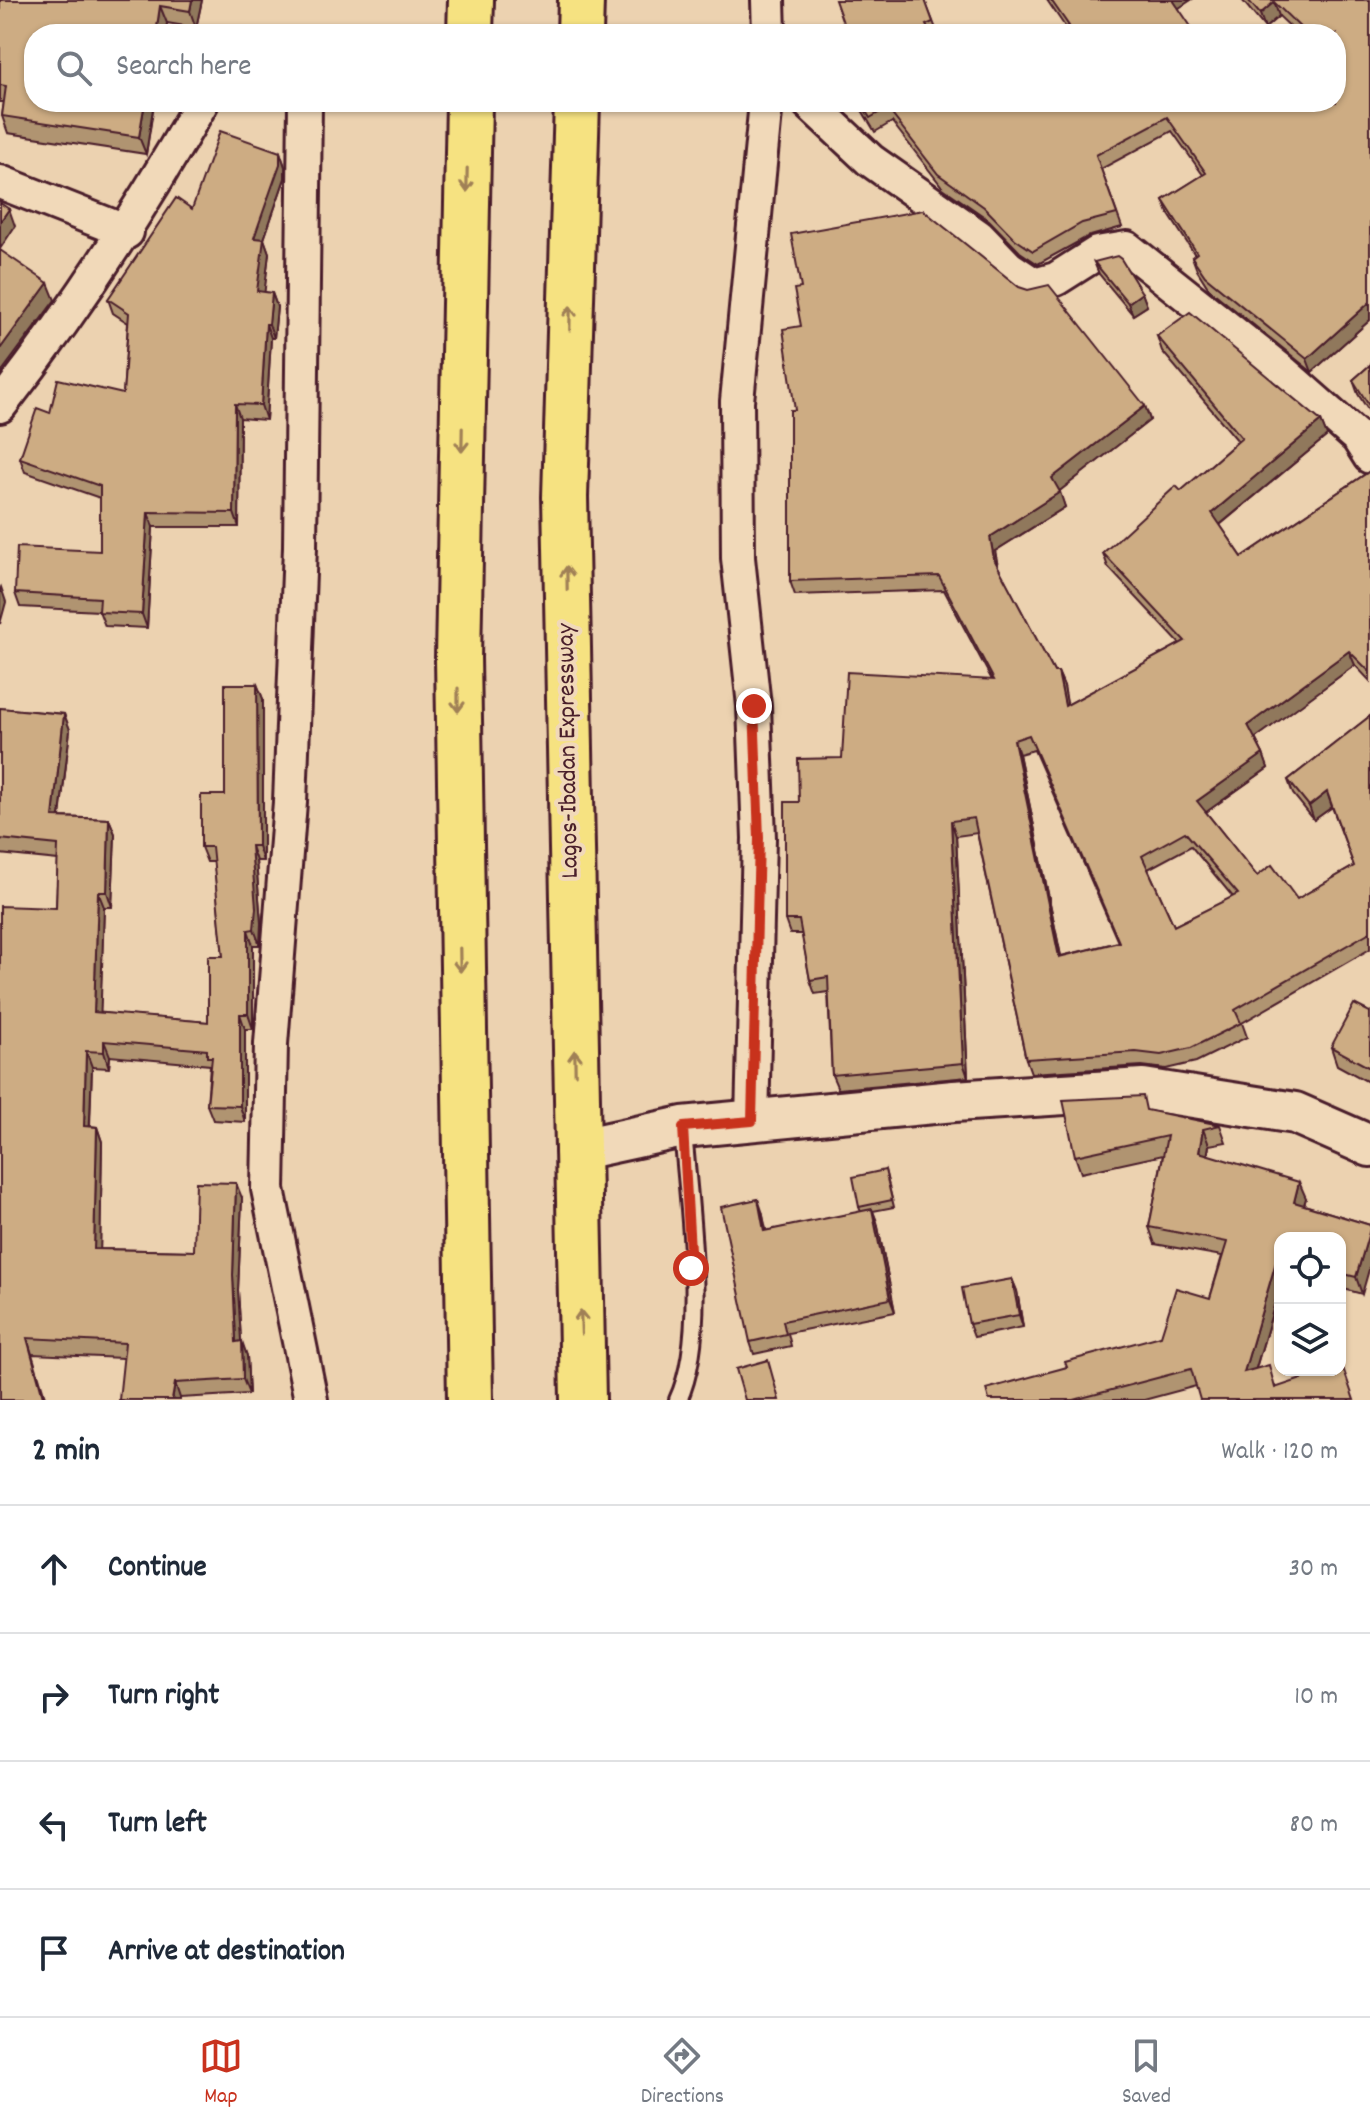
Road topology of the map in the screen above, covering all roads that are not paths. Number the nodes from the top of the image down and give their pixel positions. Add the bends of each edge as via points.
1 (471, 0) edge
2 (581, 0) edge
3 (768, 0) edge
4 (470, 24) edge
5 (580, 24) edge
6 (769, 24) edge
7 (196, 112) edge
8 (305, 112) edge
9 (469, 112) edge
10 (577, 112) edge
11 (765, 112) edge
12 (819, 112) edge
13 (0, 182) edge
14 (127, 232) junction
15 (0, 406) edge
16 (1370, 457) edge
17 (752, 1121) junction
18 (683, 1127) junction
19 (1370, 1146) edge
20 (576, 1150) junction
21 (311, 1400) edge
22 (470, 1400) edge
23 (583, 1400) edge
24 (678, 1400) edge

1 - 4 highway
2 - 5 highway
3 - 6 street
7 - 14 street
8 - 21 street via 300,547 290,802 271,1044 268,1189
9 -> 22 highway via 458,658
20 -> 10 highway, Lagos-Ibadan Expressway via 565,497
11 - 17 street via 737,401 738,558 754,706 759,838
12 - 16 street via 870,160 978,236 1035,285 1056,279 1097,253 1127,248 1283,372 1358,438
13 - 14 street
14 - 15 street
17 - 18 street
17 - 19 street via 1143,1089 1295,1113
18 - 20 street
18 - 24 lane via 695,1334 689,1376
23 -> 20 highway, Lagos-Ibadan Expressway

